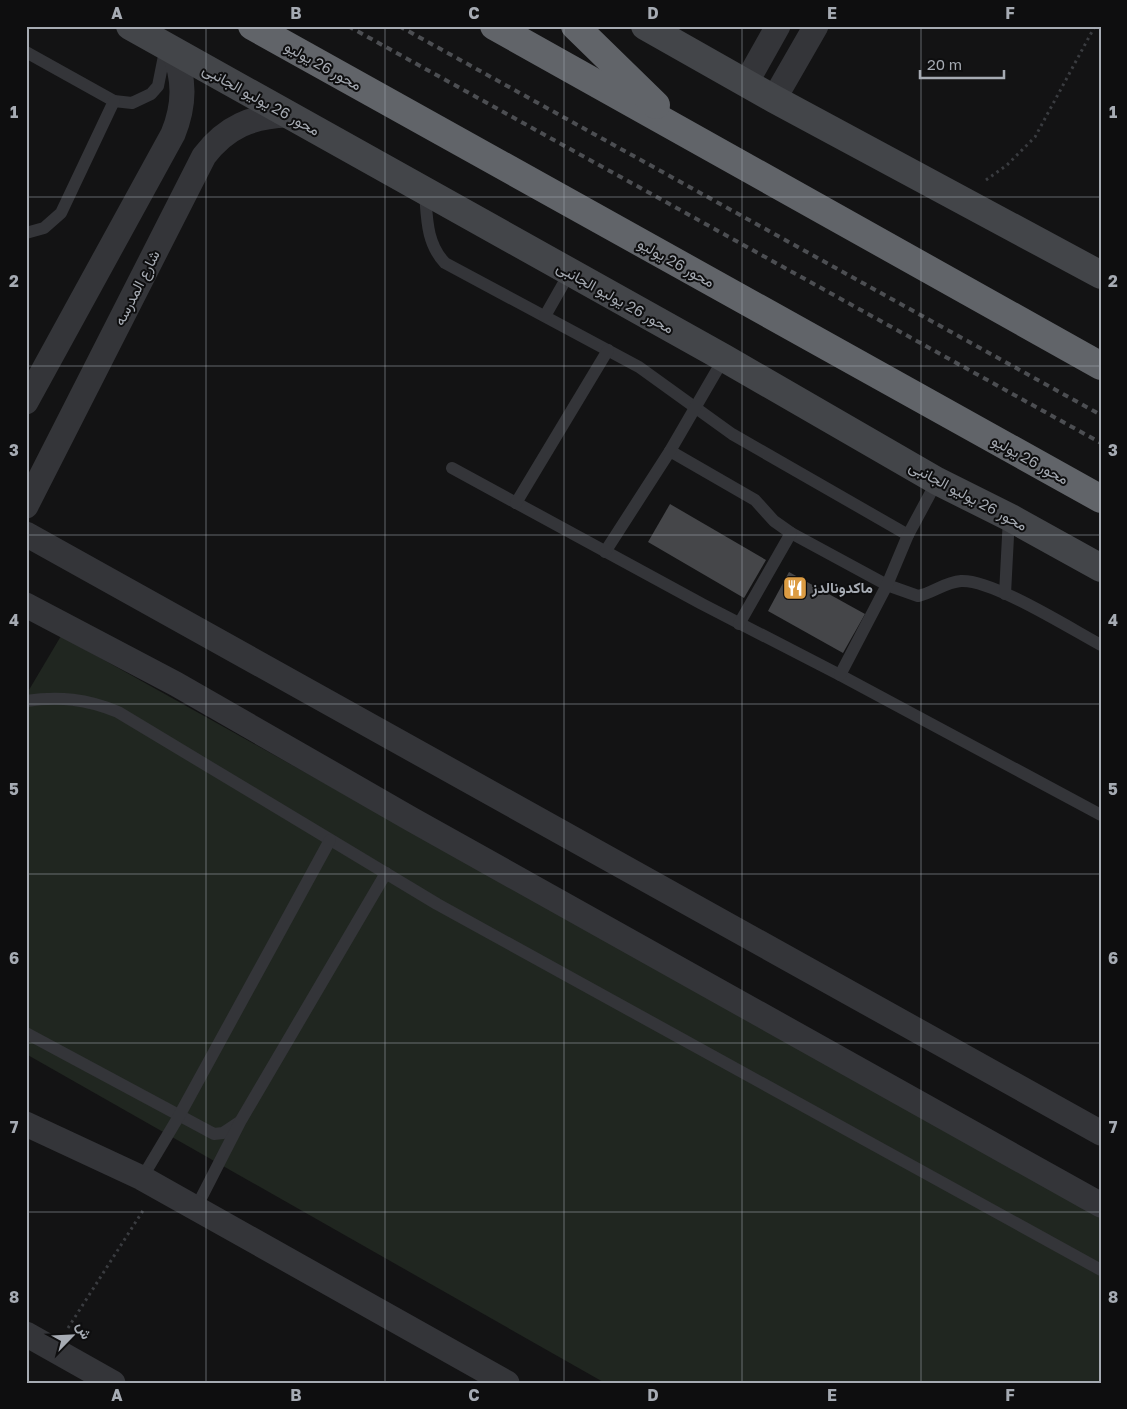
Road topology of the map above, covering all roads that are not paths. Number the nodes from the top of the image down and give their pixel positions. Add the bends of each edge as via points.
1 (130, 26) edge
2 (252, 26) edge
3 (494, 26) edge
4 (575, 26) edge
5 (645, 26) edge
6 (778, 26) edge
7 (816, 26) edge
8 (169, 48) junction
9 (26, 52) edge
10 (746, 83) junction
11 (774, 99) junction
12 (114, 100) junction
13 (288, 115) junction
14 (682, 131) junction
15 (425, 192) junction
16 (26, 233) edge
17 (570, 272) junction
18 (1101, 275) edge
19 (545, 316) junction
20 (608, 350) junction
21 (724, 358) junction
22 (1101, 366) edge
23 (26, 402) edge
24 (695, 407) junction
25 (670, 451) junction
26 (452, 468) dead end
27 (936, 481) junction
28 (1101, 499) edge
29 (516, 503) junction
30 (26, 506) edge
31 (1009, 517) junction
32 (791, 532) junction
33 (26, 534) edge
34 (908, 535) junction
35 (606, 552) junction
36 (1101, 568) edge
37 (887, 585) junction
38 (1005, 594) junction
39 (26, 605) edge
40 (739, 624) junction
41 (1101, 645) edge
42 (840, 676) junction
43 (26, 702) edge
44 (1101, 815) edge
45 (330, 840) junction
46 (386, 874) junction
47 (26, 1033) edge
48 (179, 1116) junction
49 (240, 1122) junction
50 (26, 1124) edge
51 (1101, 1133) edge
52 (150, 1183) junction
53 (1101, 1205) edge
54 (196, 1208) junction
55 (1101, 1270) edge
56 (26, 1334) edge
57 (114, 1383) edge
58 (507, 1383) edge

1 - 8 main road, محور 26 يوليو الجانبى
2 - 28 highway, محور 26 يوليو
3 - 14 highway
4 - 14 highway
5 - 10 main road
6 - 10 street
7 - 11 street
8 - 12 lane via 158,86 151,94 132,103
8 - 13 main road, محور 26 يوليو الجانبى
8 - 23 street via 182,77 183,92 173,134
9 - 12 lane
10 - 11 main road
11 - 18 main road
12 - 16 lane via 60,213 44,228
13 - 15 main road, محور 26 يوليو الجانبى
13 - 30 street, شارع المدرسه via 255,118 240,124 214,143 204,156
14 - 22 highway
15 - 17 main road, محور 26 يوليو الجانبى
15 - 19 lane via 430,238 438,256 445,263
17 - 19 lane
17 - 21 main road, محور 26 يوليو الجانبى
19 - 20 lane
20 - 24 lane via 639,367
20 - 29 lane
21 - 24 lane
21 - 27 main road, محور 26 يوليو الجانبى
24 - 25 lane
24 - 34 lane via 732,434
25 - 32 lane via 755,500 774,521
25 - 35 lane
26 - 29 lane
27 - 31 main road, محور 26 يوليو الجانبى
27 - 34 lane
29 - 35 lane
31 - 36 main road, محور 26 يوليو الجانبى
31 - 38 lane
32 - 37 lane
32 - 40 lane
33 - 51 street
34 - 37 lane
35 - 40 lane
37 - 38 lane via 918,596 943,585 970,581
37 - 42 lane
38 - 41 lane
39 - 53 street via 176,684
40 - 42 lane
42 - 44 lane
43 - 45 lane via 63,698 101,705 118,712
45 - 46 lane
45 - 48 lane
46 - 49 lane
46 - 55 lane
47 - 48 lane
48 - 49 lane via 214,1134 231,1129
48 - 52 lane
49 - 54 lane
50 - 52 street
52 - 54 street
54 - 58 street
56 - 57 street

